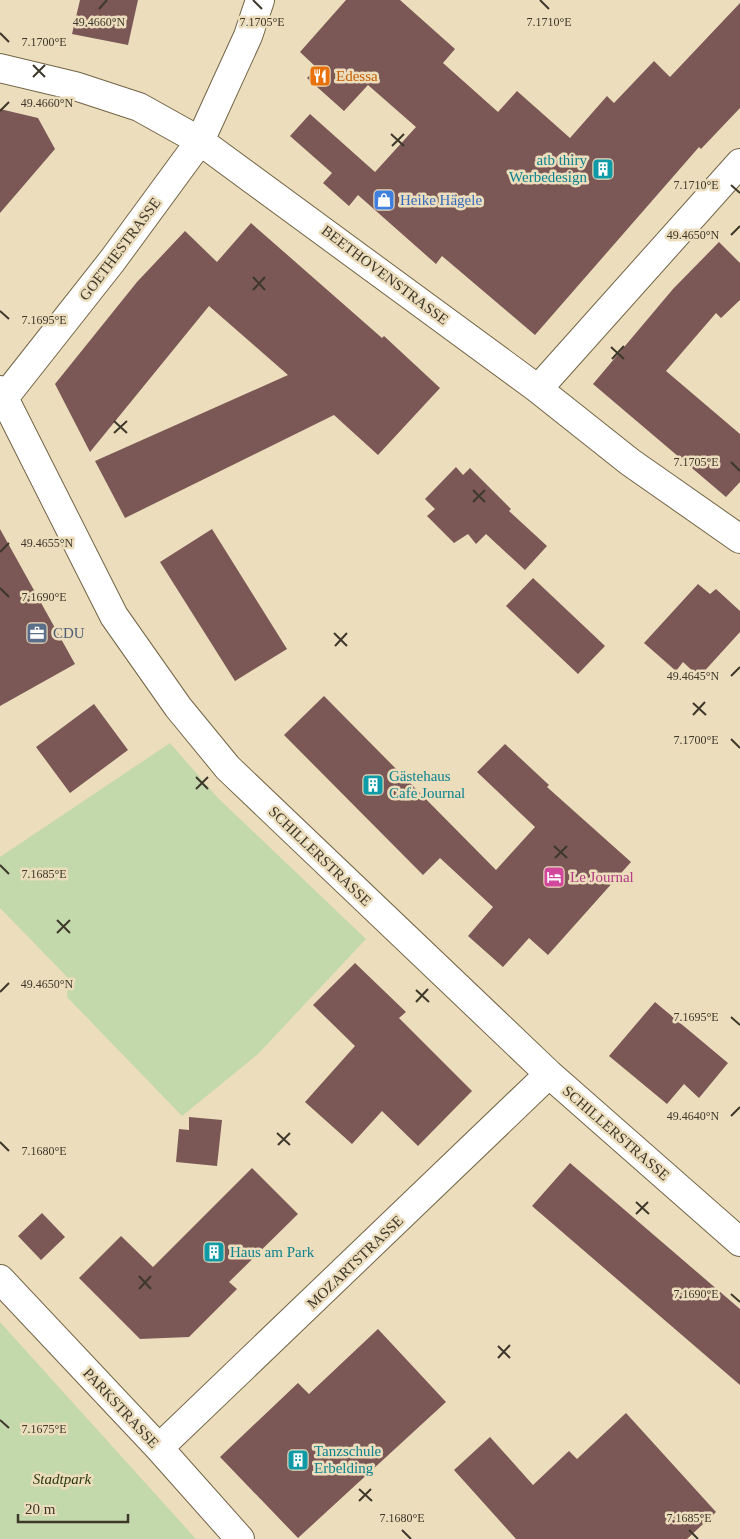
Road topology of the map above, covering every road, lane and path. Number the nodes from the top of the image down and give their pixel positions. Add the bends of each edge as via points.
1 (260, 0) edge
2 (0, 68) edge
3 (200, 141) junction
4 (740, 163) edge
5 (538, 389) junction
6 (1, 397) edge
7 (740, 539) edge
8 (549, 1074) junction
9 (740, 1242) edge
10 (0, 1279) edge
11 (159, 1448) junction
12 (240, 1539) edge

1 - 3 street, GOETHESTRASSE via 248,36
2 - 3 street, BEETHOVENSTRASSE via 75,86 139,107
3 - 5 street, BEETHOVENSTRASSE
3 - 6 street, GOETHESTRASSE via 112,261
4 - 5 street
5 - 7 street, BEETHOVENSTRASSE via 630,462
6 - 8 street, SCHILLERSTRASSE via 114,616 178,707 228,768
8 - 9 street, SCHILLERSTRASSE
8 - 11 street, MOZARTSTRASSE
10 - 11 street, PARKSTRASSE
11 - 12 street, PARKSTRASSE

